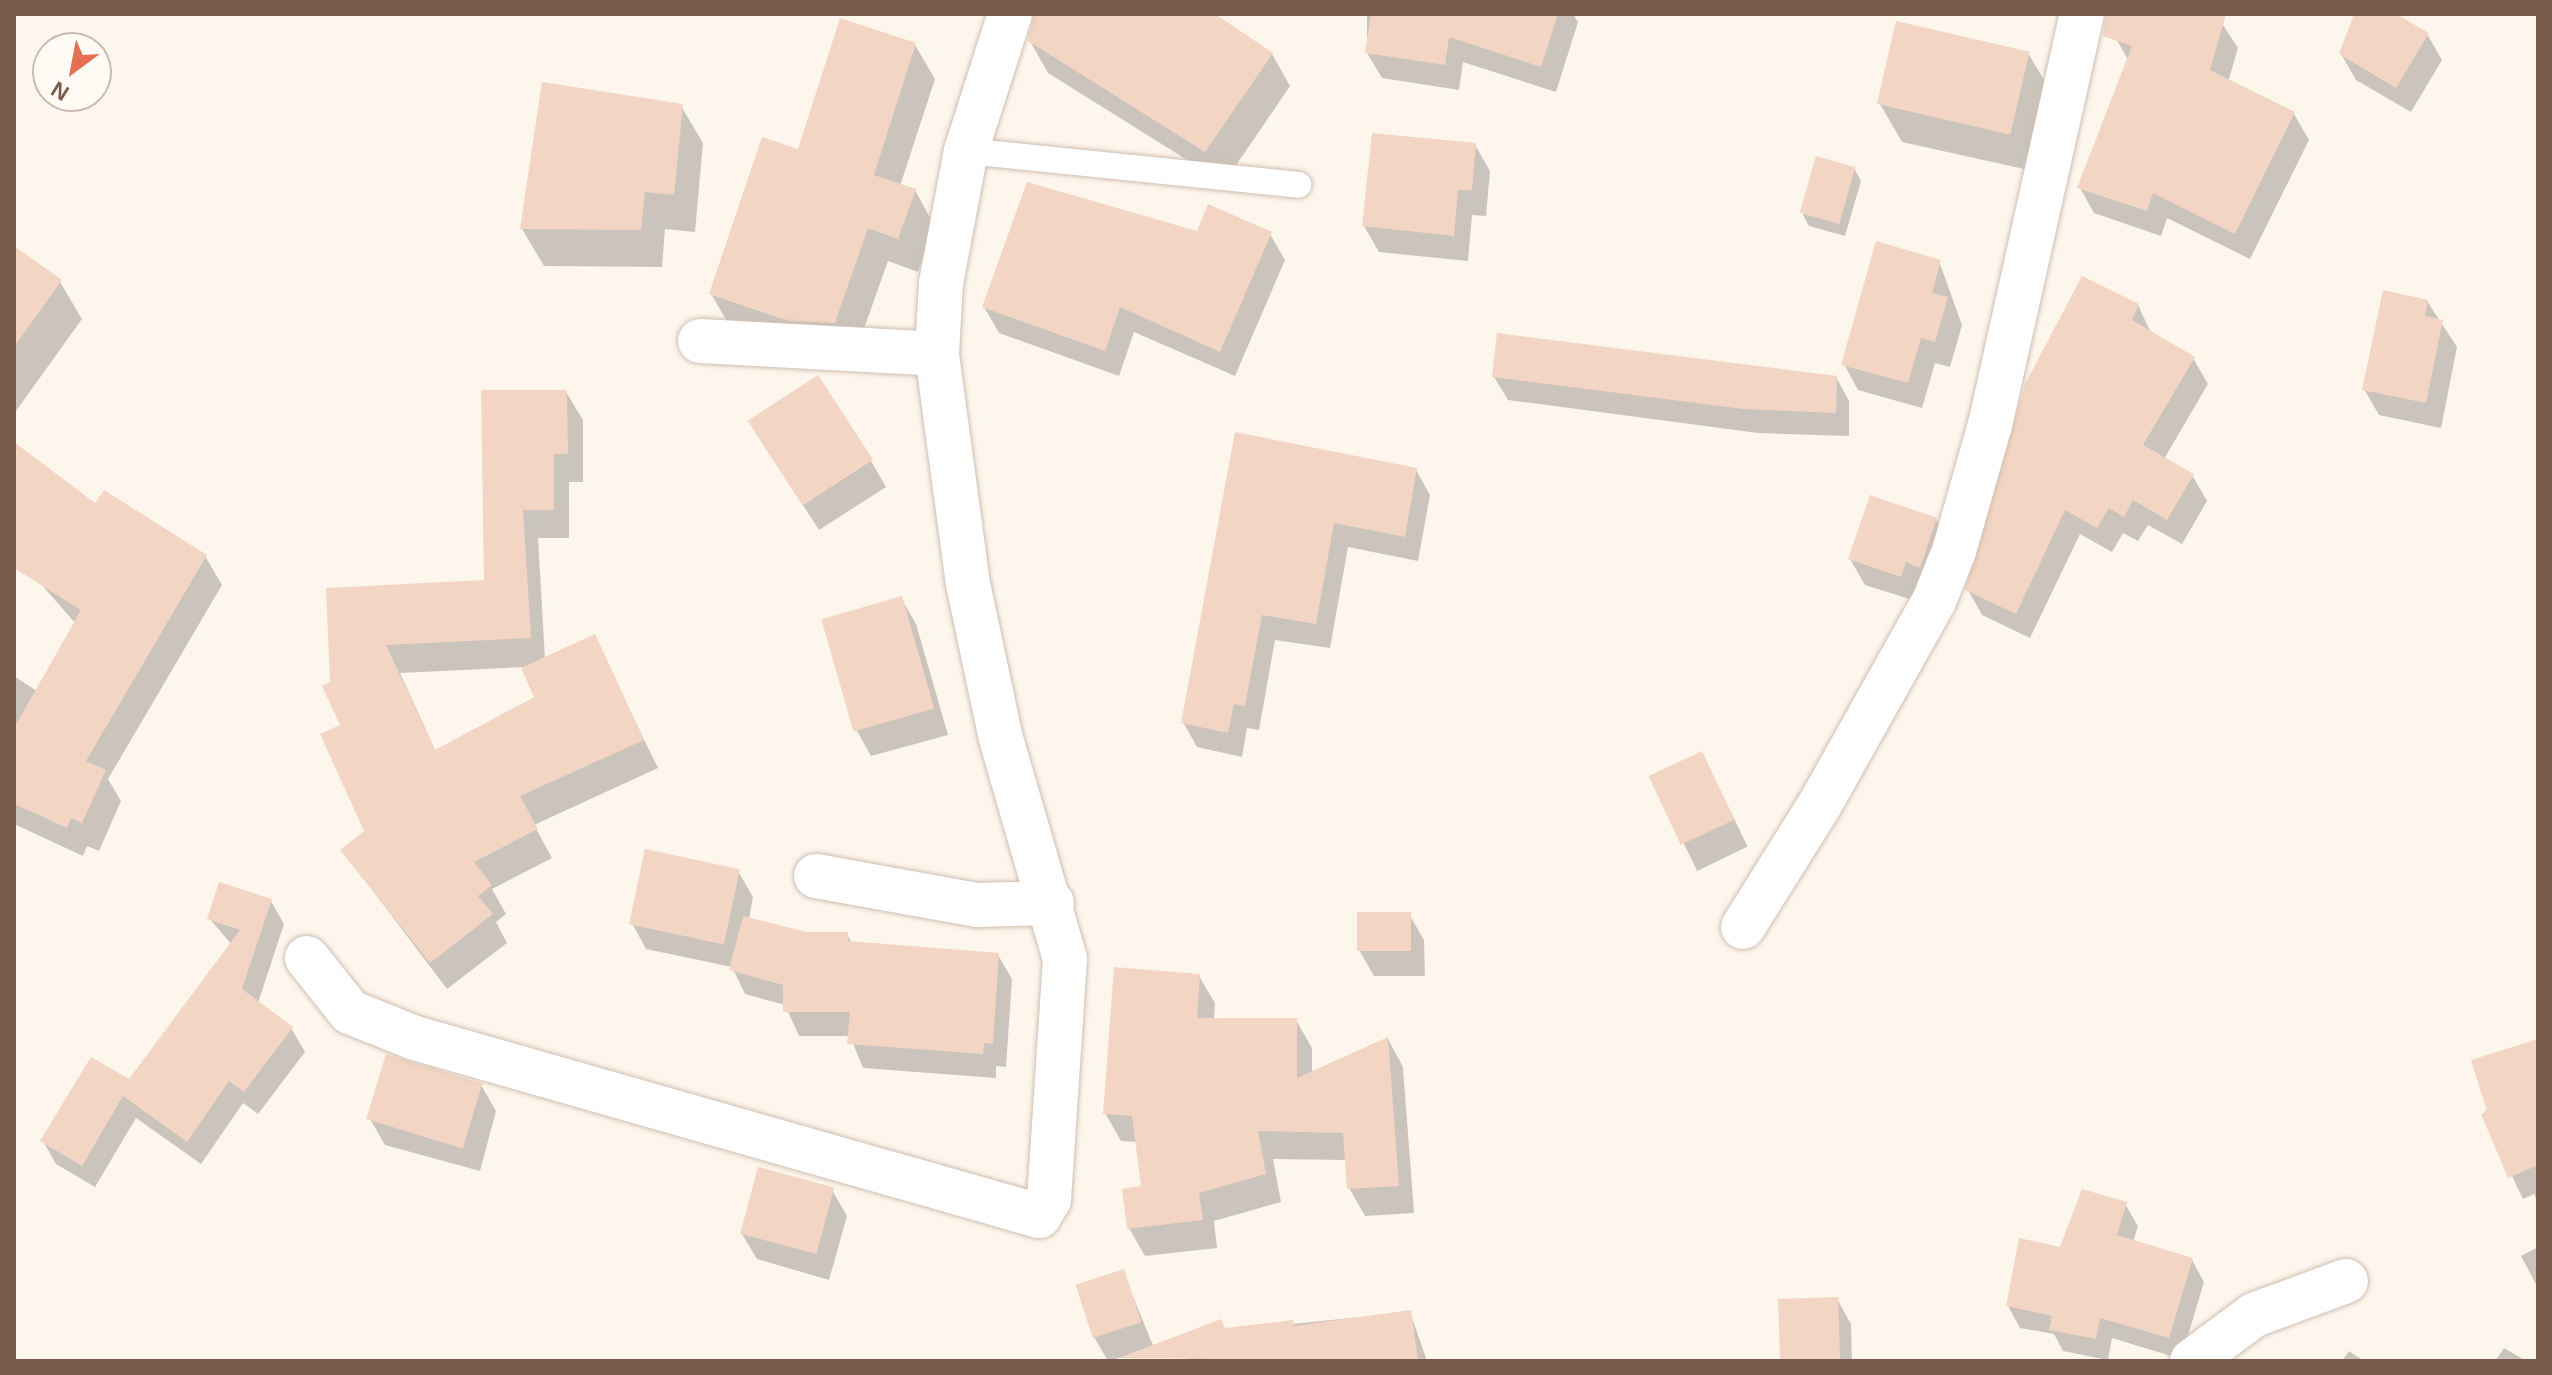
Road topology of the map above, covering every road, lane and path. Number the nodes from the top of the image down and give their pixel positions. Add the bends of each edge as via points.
1 (1010, 14) edge
2 (2082, 14) edge
3 (966, 151) junction
4 (1298, 185) dead end
5 (700, 341) dead end
6 (937, 354) junction
7 (816, 876) dead end
8 (1052, 903) junction
9 (1743, 927) dead end
10 (307, 958) dead end
11 (2346, 1281) dead end
12 (2192, 1361) edge

1 - 3 street
2 - 9 street via 1990,425 1954,551 1934,601 1819,806
3 - 4 lane
3 - 6 street via 941,283
5 - 6 street
6 - 8 street via 968,584 1001,739
7 - 8 street via 977,905
8 - 10 street via 1065,959 1065,1042 1049,1200 1039,1216 415,1038 350,1012
11 - 12 street via 2254,1315

